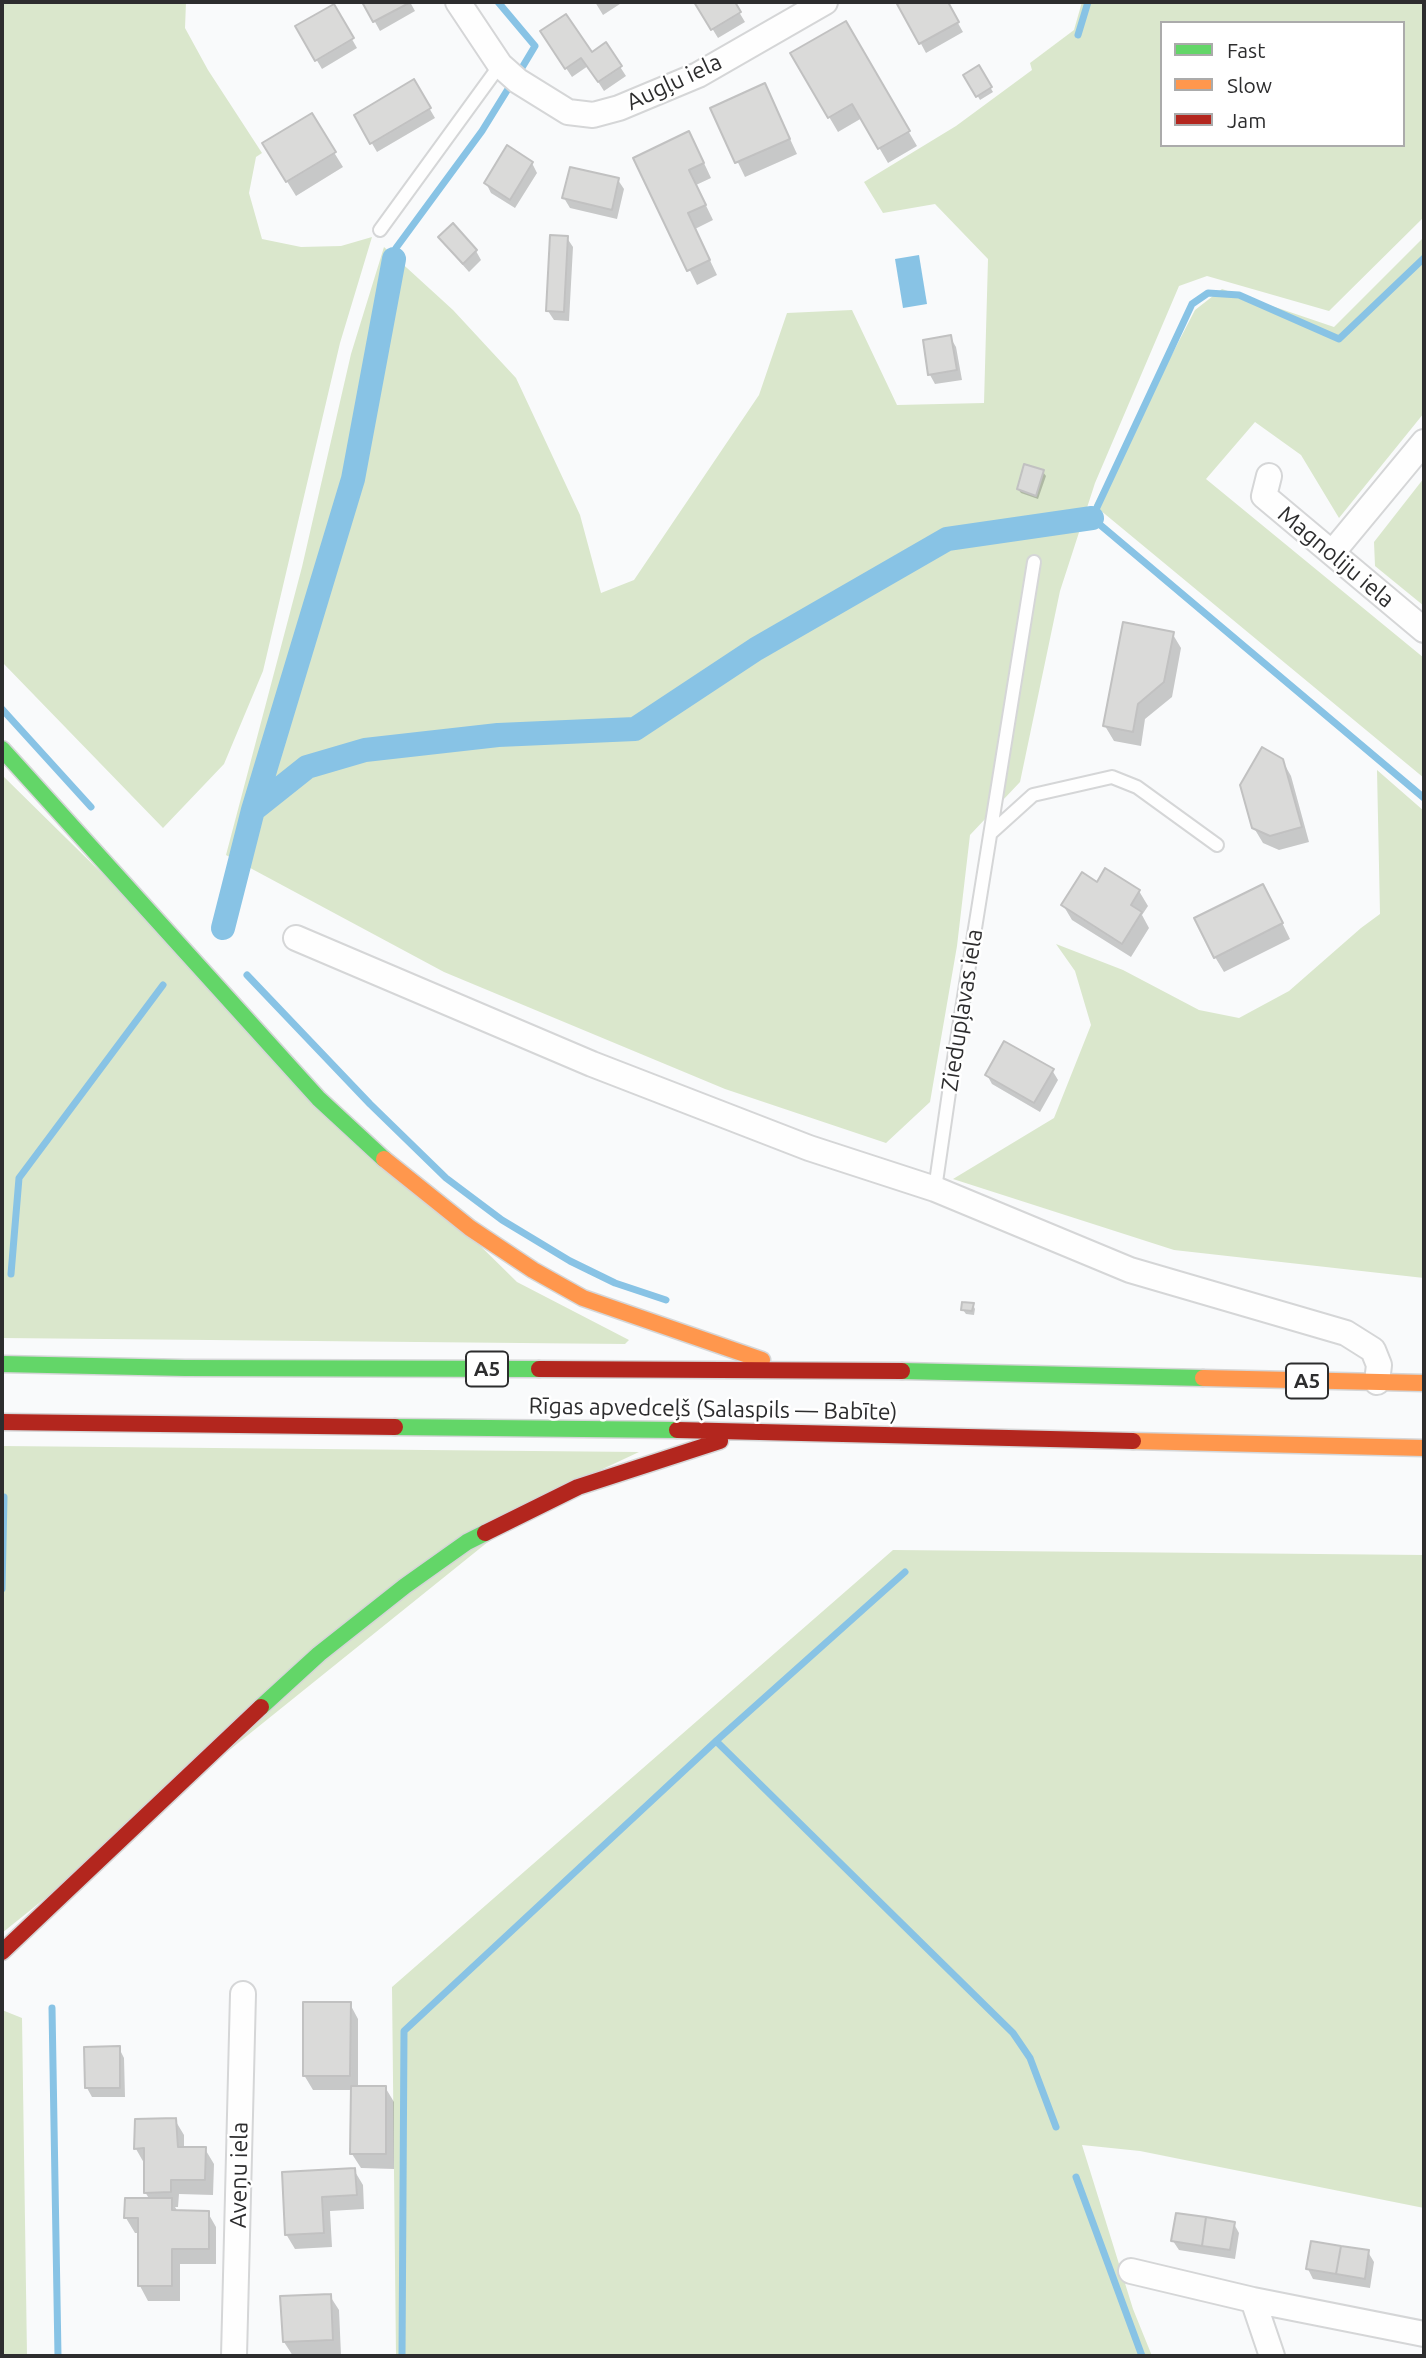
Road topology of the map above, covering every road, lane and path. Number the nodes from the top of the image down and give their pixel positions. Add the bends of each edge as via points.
1 (458, 2) edge
2 (825, 2) edge
3 (509, 73) junction
4 (380, 230) dead end
5 (1424, 442) edge
6 (1269, 476) dead end
7 (1332, 553) junction
8 (1034, 562) dead end
9 (1424, 630) edge
10 (2, 749) edge
11 (992, 832) junction
12 (1217, 845) dead end
13 (296, 938) dead end
14 (935, 1189) junction
15 (2, 1364) edge
16 (790, 1369) junction
17 (1377, 1382) junction
18 (1424, 1384) edge
19 (2, 1422) edge
20 (750, 1432) junction
21 (1424, 1448) edge
22 (2, 1952) edge
23 (243, 1994) dead end
24 (1131, 2272) dead end
25 (1253, 2300) junction
26 (1424, 2334) edge
27 (234, 2356) edge
28 (1272, 2356) edge

1 - 3 street
2 - 3 street, Augļu iela via 698,75 593,115 568,112
3 - 4 lane
5 - 7 street
6 - 7 street, Magnoliju iela via 1264,496
7 - 9 street, Magnoliju iela
8 - 11 lane, Ziedupļavas iela
10 - 16 highway via 318,1098 396,1170 470,1228 583,1298
11 - 12 lane via 1034,795 1112,777 1137,787
11 - 14 lane, Ziedupļavas iela
13 - 14 street via 592,1065 809,1148
14 - 17 street via 1129,1270 1346,1333 1373,1350 1379,1365
15 - 16 highway, Rīgas apvedceļš (Salaspils — Babīte) / A5
16 - 17 highway, Rīgas apvedceļš (Salaspils — Babīte) / A5
17 - 18 highway, Rīgas apvedceļš (Salaspils — Babīte) / A5
19 - 20 highway, Rīgas apvedceļš (Salaspils — Babīte)
20 - 21 highway, Rīgas apvedceļš (Salaspils — Babīte)
20 - 22 highway via 578,1486 467,1542 319,1654
23 - 27 street, Aveņu iela
24 - 25 street
25 - 26 street
25 - 28 street

